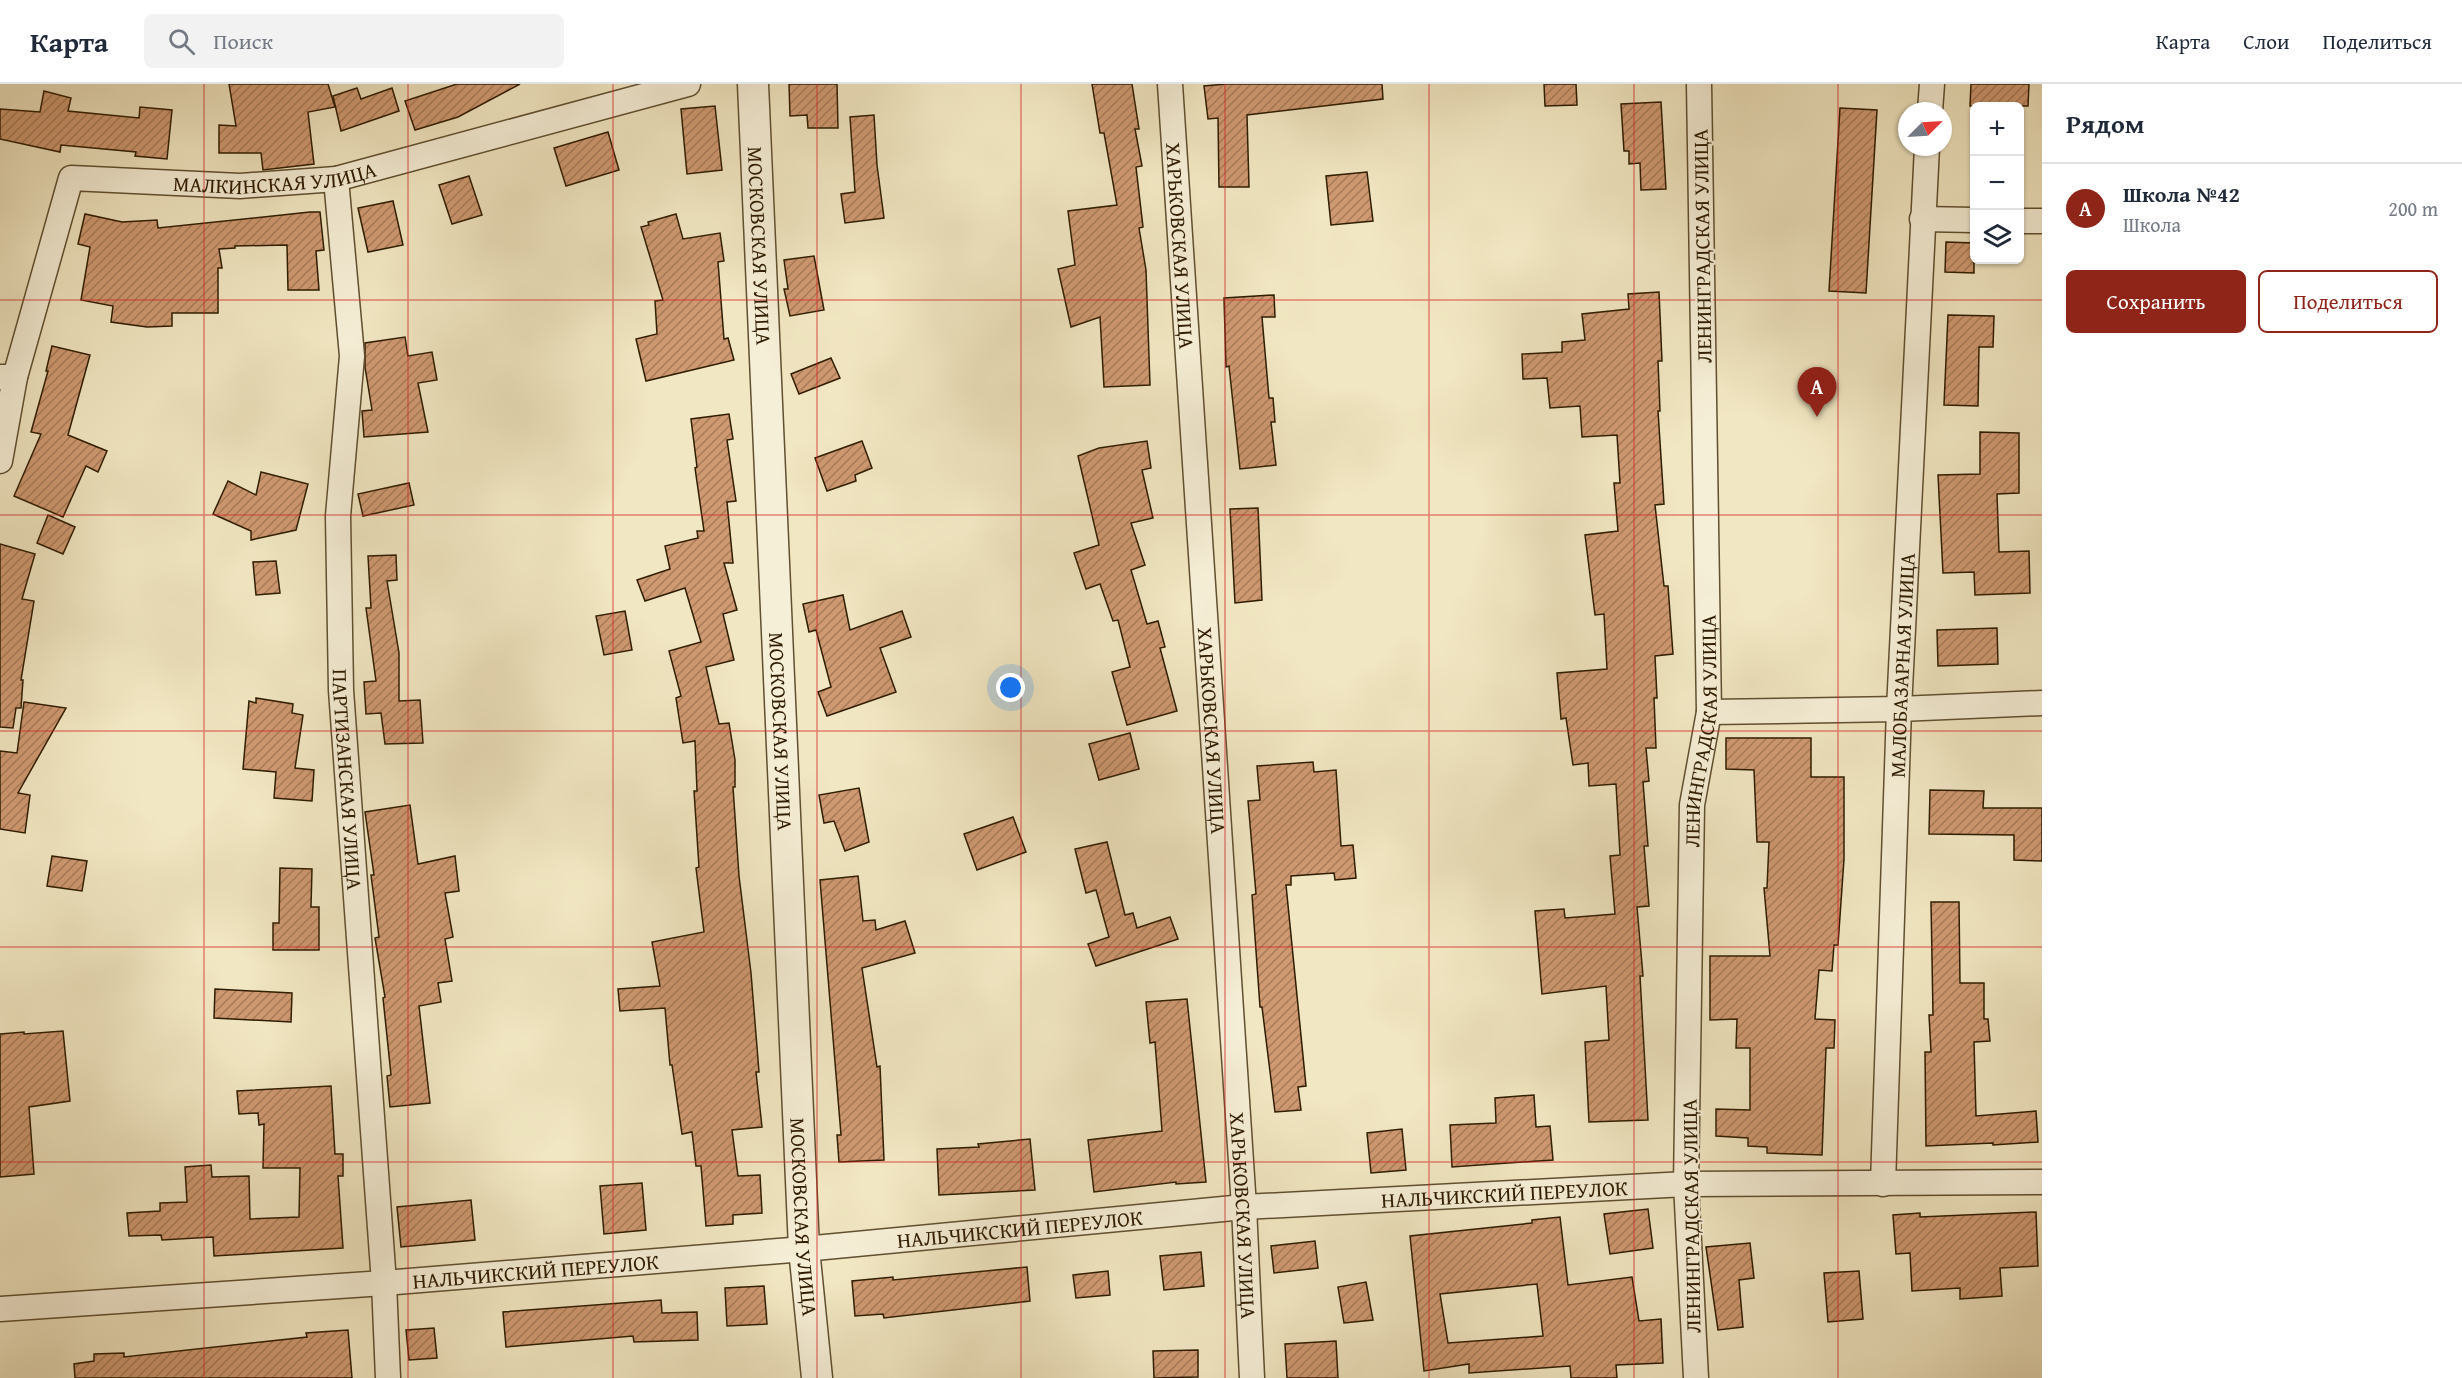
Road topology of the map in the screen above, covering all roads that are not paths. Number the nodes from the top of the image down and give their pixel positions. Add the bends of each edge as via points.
1 (688, 84) edge
2 (753, 84) edge
3 (1170, 84) edge
4 (1700, 84) edge
5 (1932, 84) edge
6 (1931, 102) edge
7 (1926, 156) edge
8 (336, 179) junction
9 (1922, 219) junction
10 (1970, 220) edge
11 (2024, 221) edge
12 (2042, 221) edge
13 (8, 377) edge
14 (0, 461) edge
15 (2042, 703) edge
16 (1899, 709) junction
17 (1709, 712) junction
18 (2042, 1182) edge
19 (1686, 1184) junction
20 (1883, 1184) junction
21 (1244, 1207) junction
22 (804, 1249) junction
23 (384, 1283) junction
24 (0, 1309) edge
25 (388, 1378) edge
26 (817, 1378) edge
27 (1252, 1378) edge
28 (1696, 1378) edge

1 - 8 street, МАЛКИНСКАЯ УЛИЦА
2 - 22 street, МОСКОВСКАЯ УЛИЦА
3 - 21 street, ХАРЬКОВСКАЯ УЛИЦА
4 - 17 street, ЛЕНИНГРАДСКАЯ УЛИЦА
5 - 6 street
7 - 9 street, МАЛОБАЗАРНАЯ УЛИЦА
8 - 13 street, МАЛКИНСКАЯ УЛИЦА via 240,186 71,178
8 - 23 street, ПАРТИЗАНСКАЯ УЛИЦА via 352,356 338,516 341,690
9 - 10 street
9 - 16 street, МАЛОБАЗАРНАЯ УЛИЦА
11 - 12 street
13 - 14 street
15 - 16 street
16 - 17 street
16 - 20 street, МАЛОБАЗАРНАЯ УЛИЦА
17 - 19 street, ЛЕНИНГРАДСКАЯ УЛИЦА via 1692,805
18 - 20 street, НАЛЬЧИКСКИЙ ПЕРЕУЛОК
19 - 20 street, НАЛЬЧИКСКИЙ ПЕРЕУЛОК
19 - 21 street, НАЛЬЧИКСКИЙ ПЕРЕУЛОК
19 - 28 street, ЛЕНИНГРАДСКАЯ УЛИЦА
21 - 22 street, НАЛЬЧИКСКИЙ ПЕРЕУЛОК
21 - 27 street, ХАРЬКОВСКАЯ УЛИЦА
22 - 23 street, НАЛЬЧИКСКИЙ ПЕРЕУЛОК
22 - 26 street, МОСКОВСКАЯ УЛИЦА
23 - 24 street, НАЛЬЧИКСКИЙ ПЕРЕУЛОК
23 - 25 street, ПАРТИЗАНСКАЯ УЛИЦА

